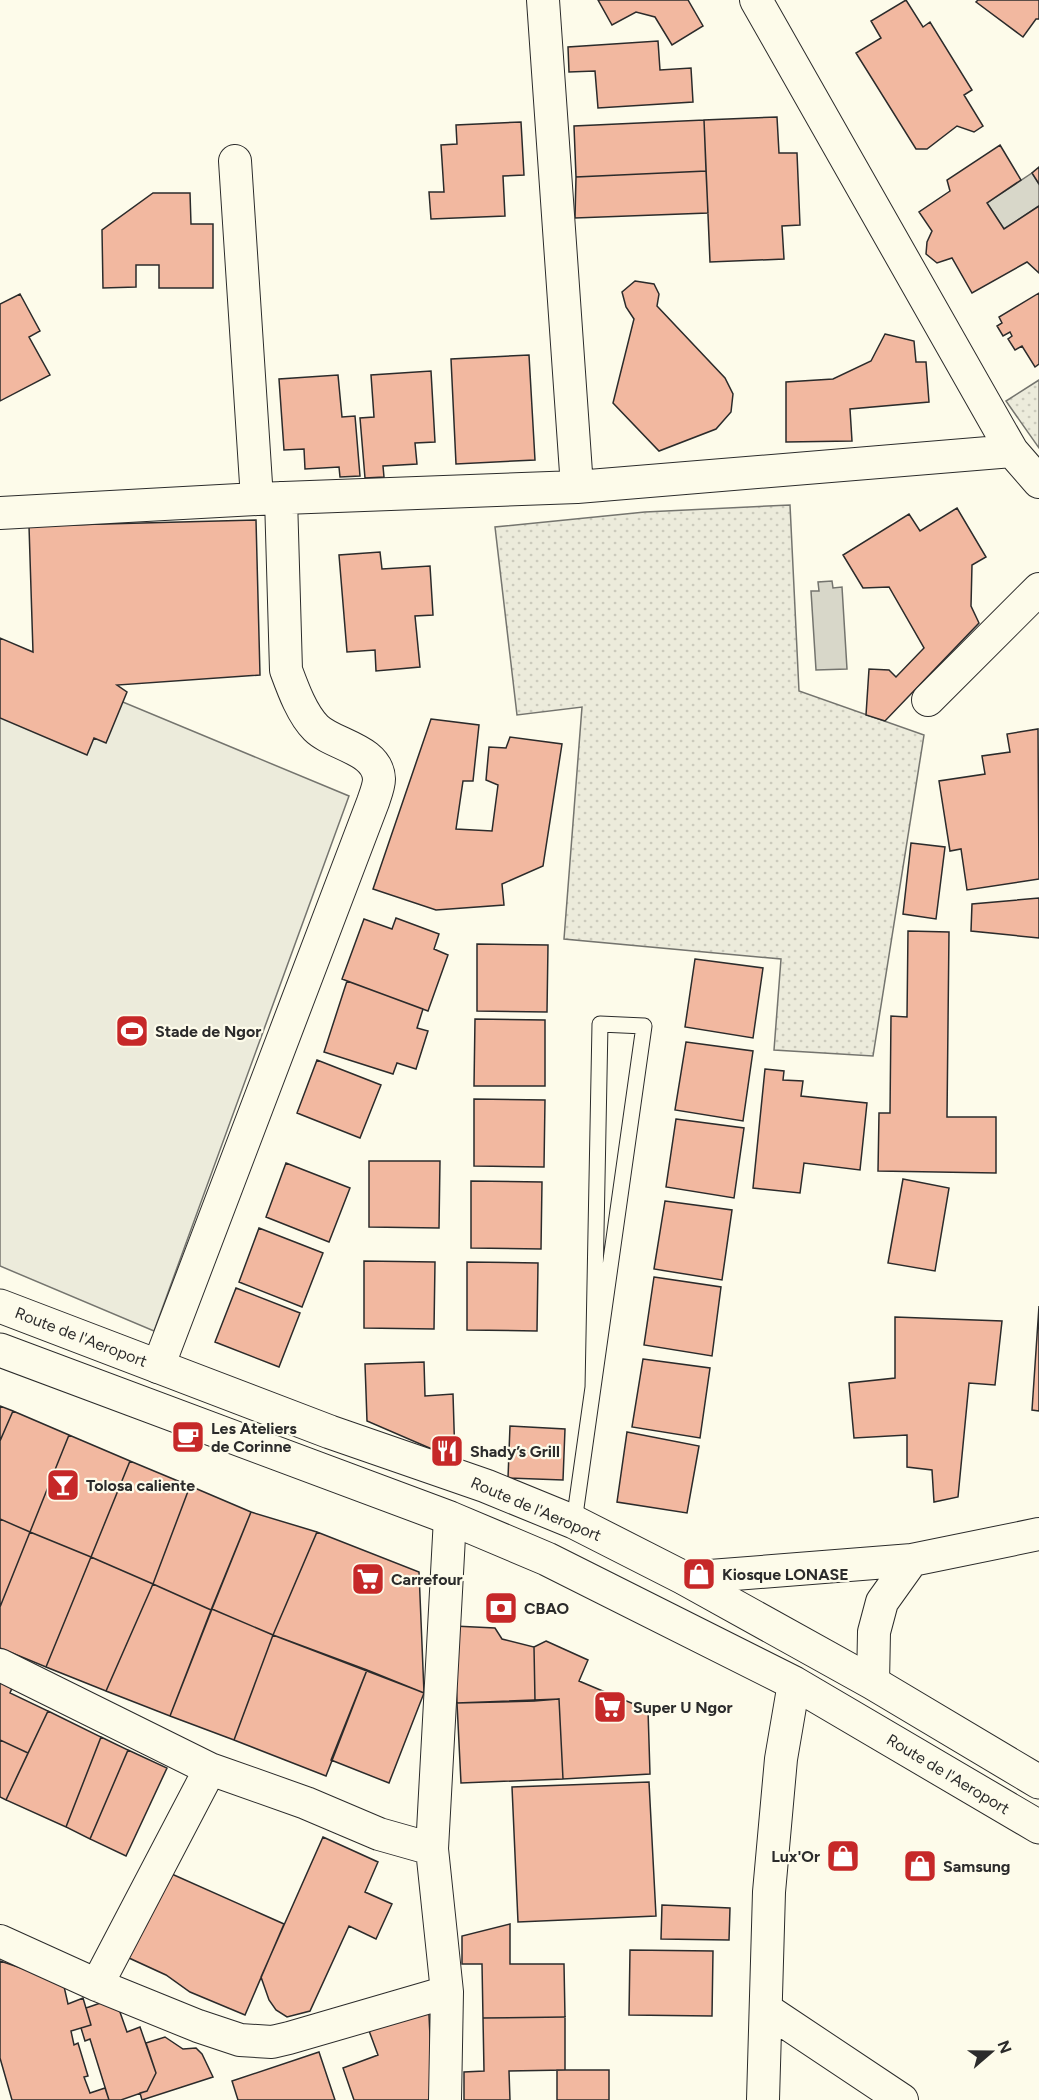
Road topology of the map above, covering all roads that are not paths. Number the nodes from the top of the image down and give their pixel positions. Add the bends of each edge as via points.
1 (543, 0) edge
2 (756, 0) edge
3 (235, 161) dead end
4 (1012, 451) junction
5 (1039, 482) edge
6 (577, 487) junction
7 (269, 498) junction
8 (0, 513) edge
9 (1039, 589) edge
10 (928, 700) dead end
11 (0, 1306) edge
12 (0, 1350) edge
13 (158, 1367) junction
14 (592, 1388) junction
15 (450, 1518) junction
16 (573, 1522) junction
17 (1039, 1534) edge
18 (912, 1560) junction
19 (684, 1578) junction
20 (0, 1665) edge
21 (794, 1683) junction
22 (873, 1683) junction
23 (210, 1769) junction
24 (1036, 1773) edge
25 (1039, 1827) edge
26 (432, 1849) junction
27 (0, 1941) edge
28 (97, 1985) junction
29 (447, 1992) junction
30 (767, 2010) junction
31 (445, 2100) edge
32 (763, 2100) edge
33 (902, 2100) edge

1 - 6 street
2 - 4 street
3 - 7 street
4 - 5 street
4 - 6 street
6 - 7 street
7 - 8 street
7 - 13 street via 286,670 294,693 316,728 365,756 379,779
9 - 10 street
11 - 13 highway, Route de l'Aeroport
12 - 15 highway, Route de l'Aeroport
13 - 16 highway, Route de l'Aeroport via 486,1486
14 - 14 lane via 600,1024 644,1026 594,1376
14 - 16 lane
15 - 21 highway, Route de l'Aeroport via 548,1559
15 - 26 street
16 - 19 highway, Route de l'Aeroport
17 - 18 street
18 - 19 street
18 - 22 street via 882,1602 874,1632
19 - 22 highway, Route de l'Aeroport
20 - 23 street
21 - 25 highway, Route de l'Aeroport
21 - 30 street via 781,1759 770,1881
22 - 24 highway, Route de l'Aeroport
23 - 26 street via 379,1834
23 - 28 street
26 - 29 street
27 - 28 street
28 - 29 street via 198,2026 254,2042 289,2038
29 - 31 street
30 - 32 street
30 - 33 street

